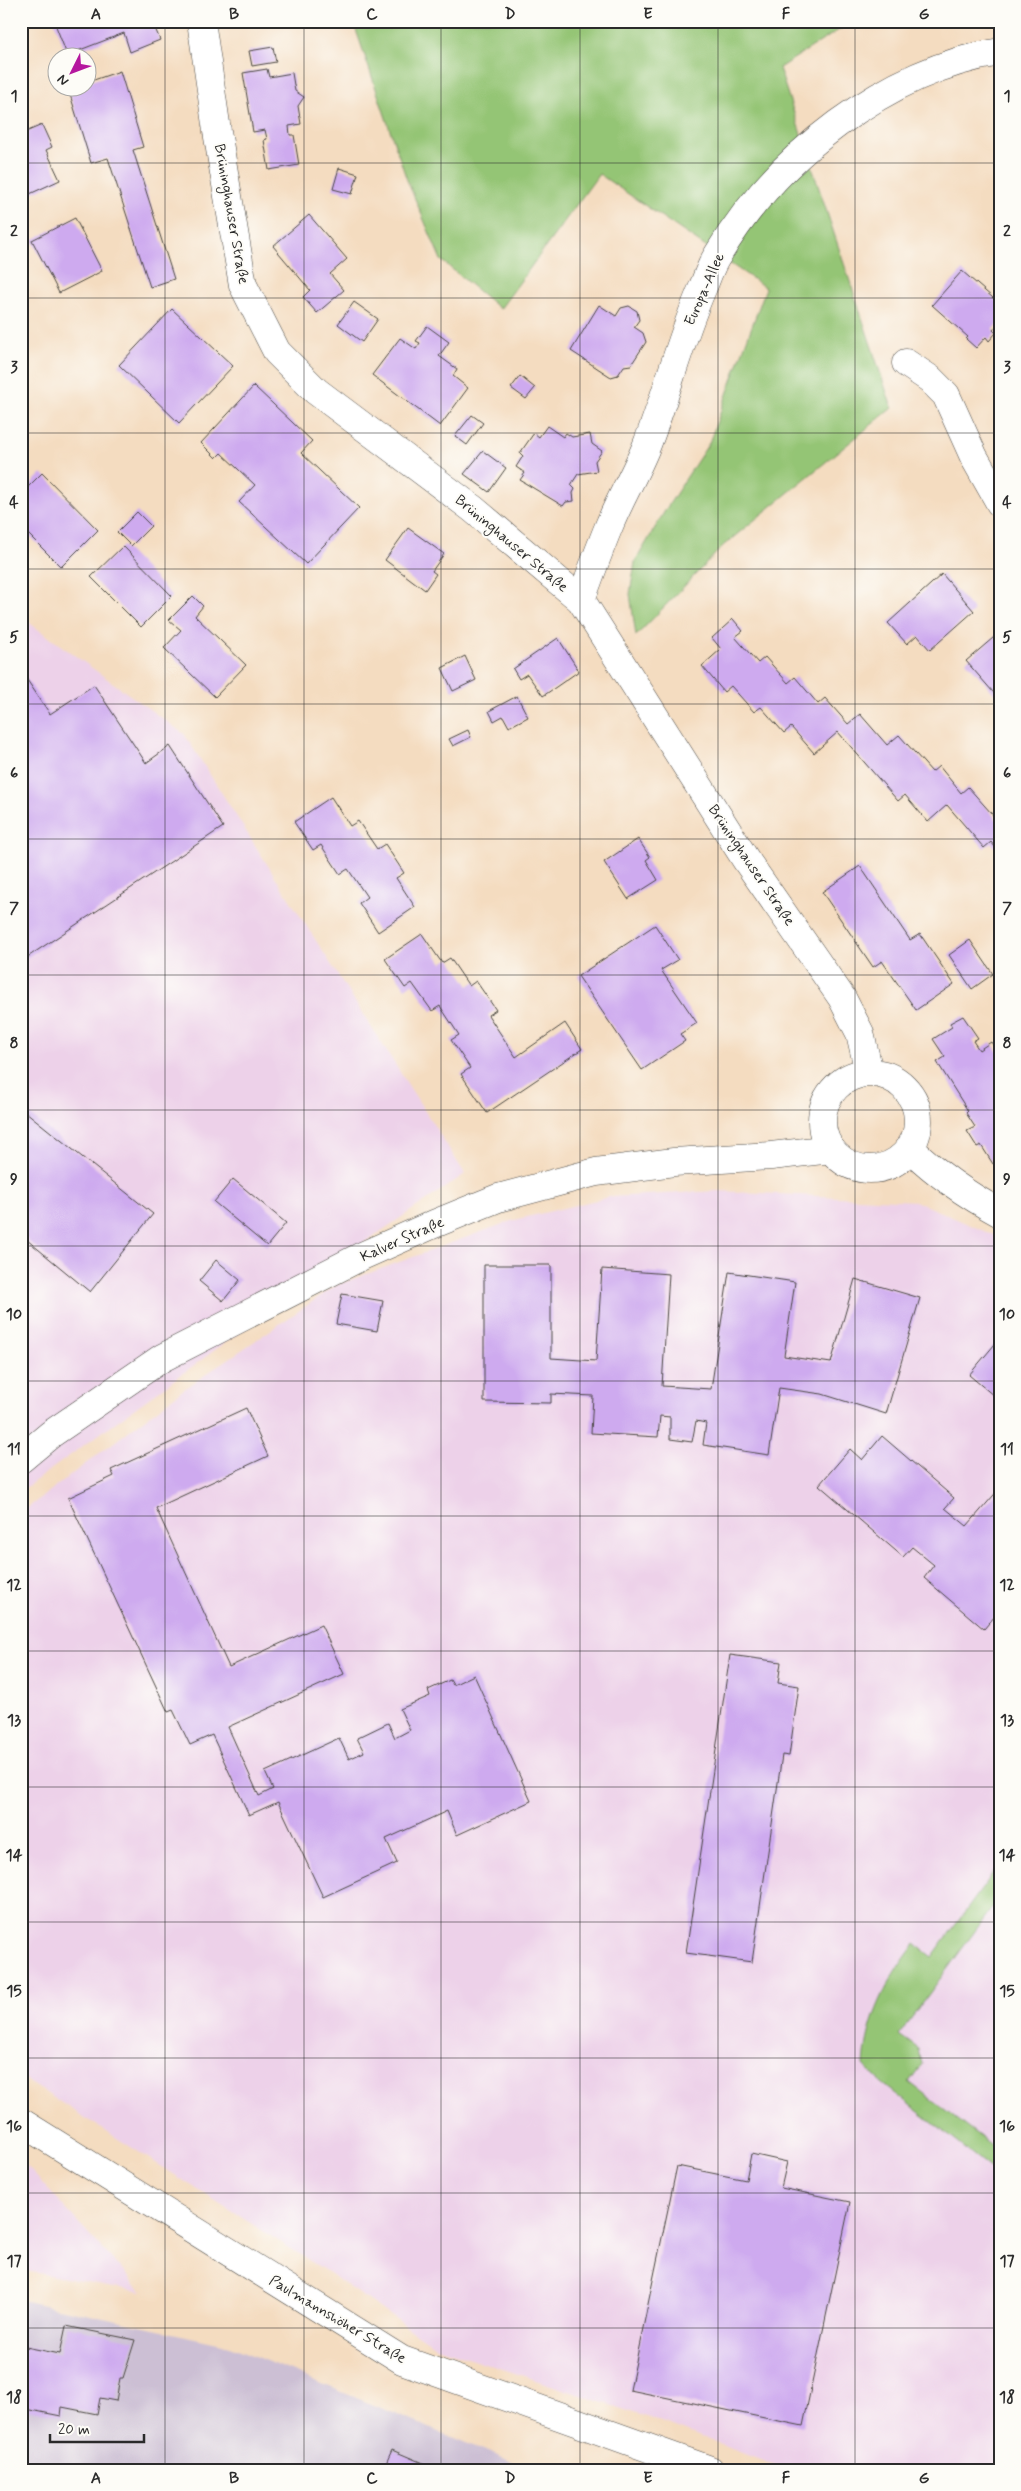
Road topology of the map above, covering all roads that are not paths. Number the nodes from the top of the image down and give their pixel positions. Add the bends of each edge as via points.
1 (202, 21) edge
2 (1000, 52) edge
3 (906, 363) dead end
4 (1000, 502) edge
5 (581, 600) junction
6 (869, 1072) junction
7 (910, 1148) junction
8 (831, 1149) junction
9 (1000, 1213) edge
10 (21, 1458) edge
11 (21, 2122) edge
12 (710, 2470) edge

1 - 5 street, Brüninghauser Straße via 216,131 243,285 277,352 316,391 474,509
2 - 5 street, Europa-Allee via 979,55 933,71 850,113 780,173 750,209 716,256 692,312 646,447 609,525
3 - 4 street via 946,395 974,457
5 - 6 street, Brüninghauser Straße via 746,860 842,998 860,1033
6 - 7 street via 892,1078 912,1096 919,1122
6 - 8 street via 842,1081 826,1100 822,1125
7 - 8 street via 893,1164 871,1170 848,1164
7 - 9 street via 936,1173 968,1196
8 - 10 street, Kalver Straße via 596,1172 498,1198 362,1256 162,1358
11 - 12 street, Paulmannshöher Straße via 402,2360

